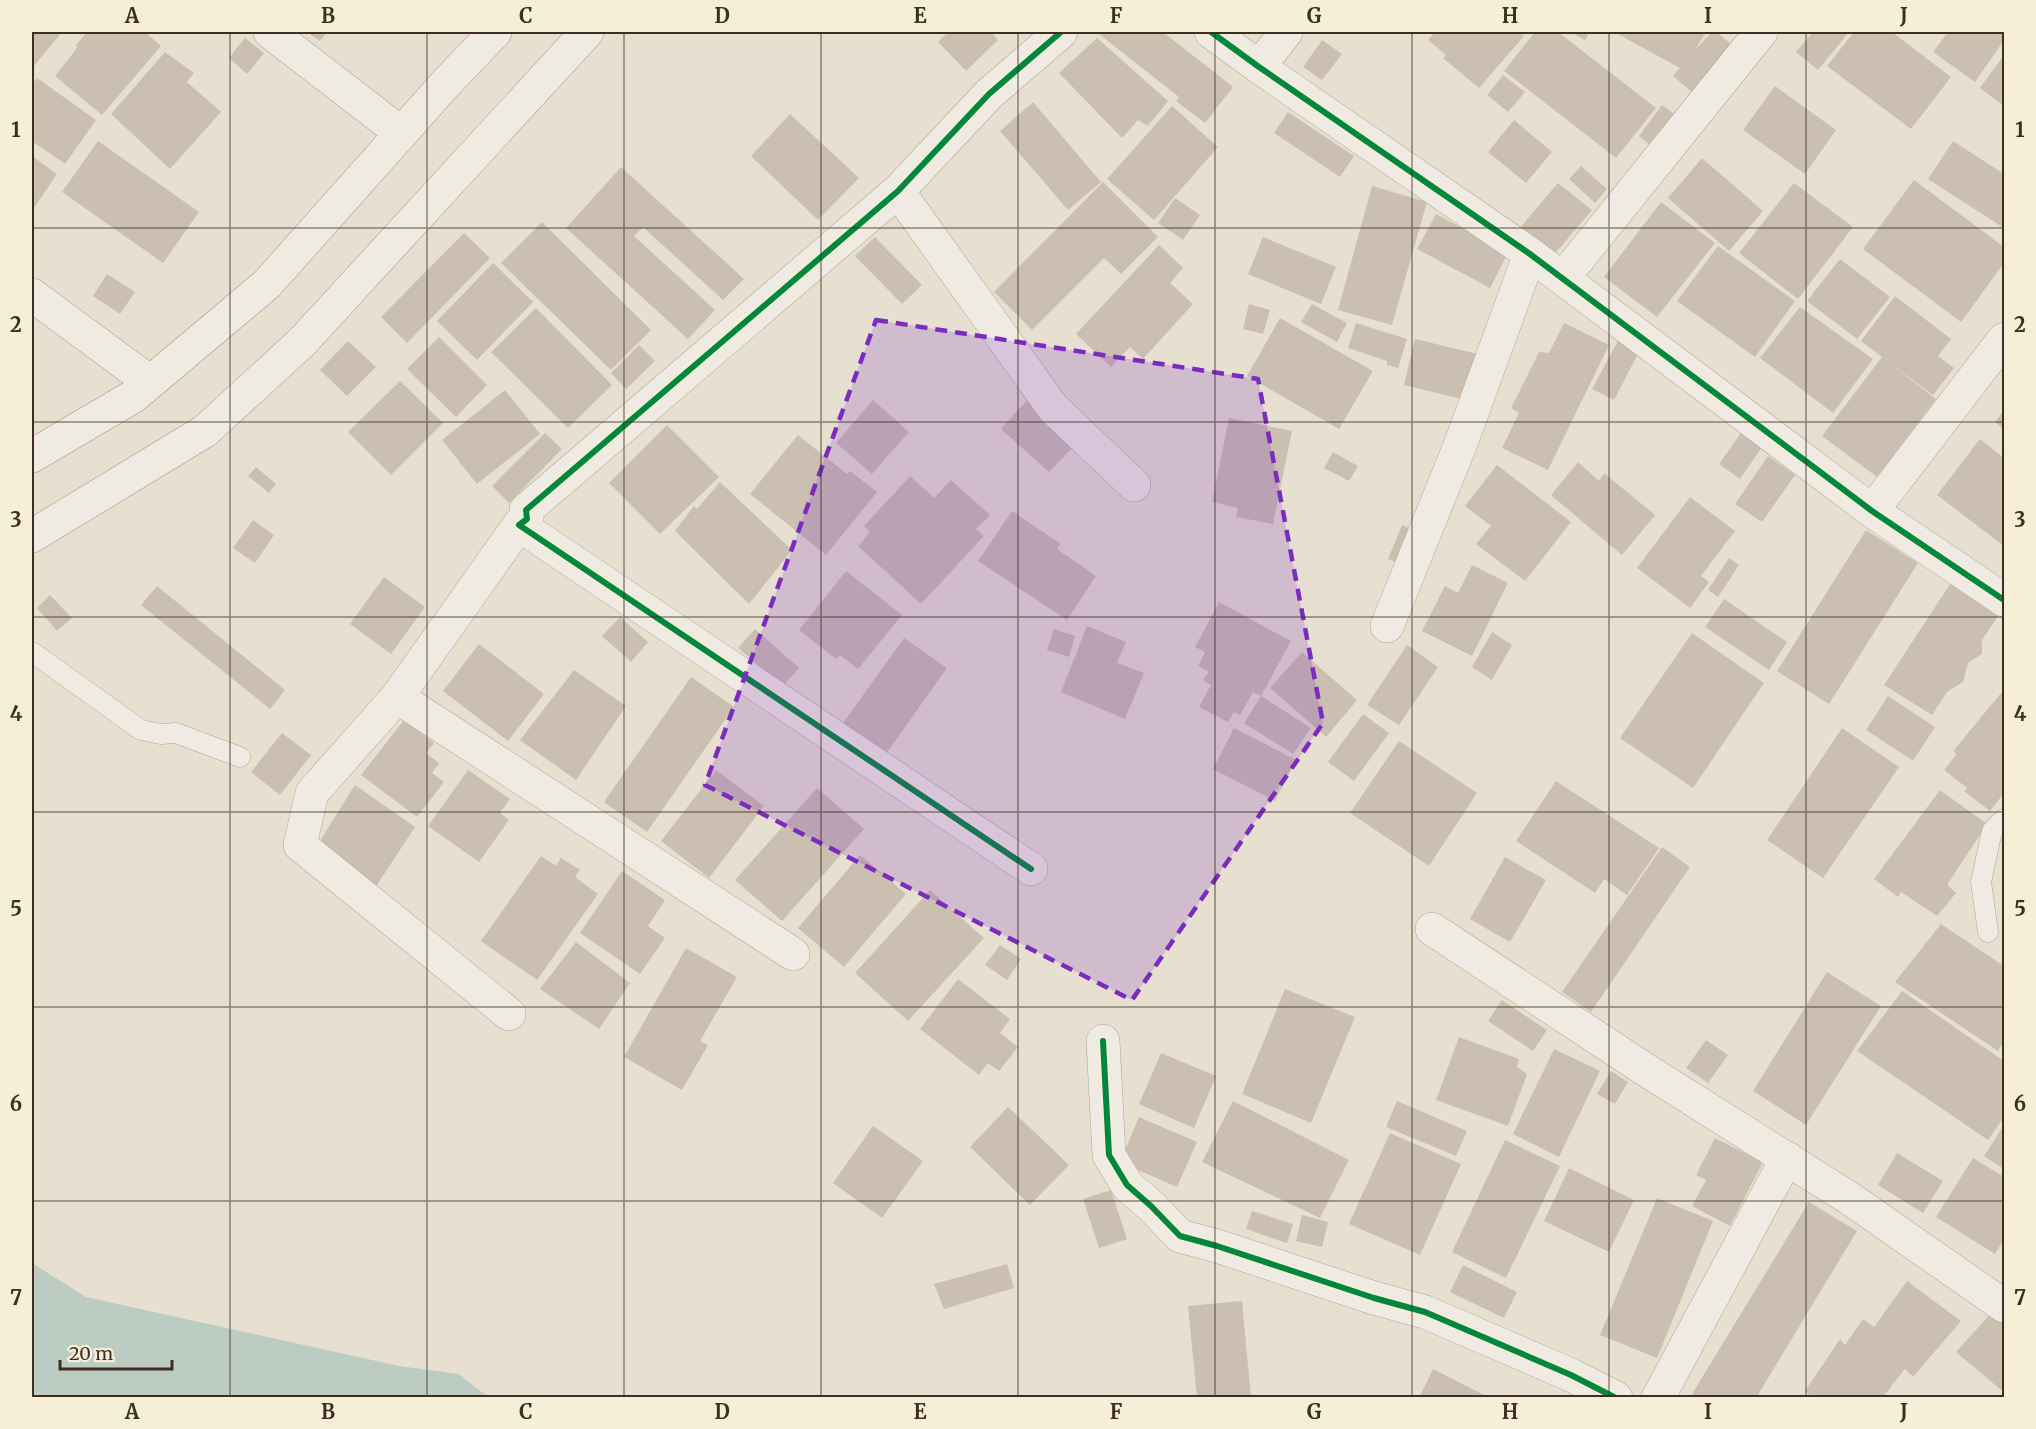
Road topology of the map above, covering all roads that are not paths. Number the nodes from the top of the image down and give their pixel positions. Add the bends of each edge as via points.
1 (270, 32) edge
2 (495, 32) edge
3 (587, 32) edge
4 (1061, 32) edge
5 (1211, 32) edge
6 (1286, 32) edge
7 (1761, 32) edge
8 (1259, 67) junction
9 (401, 133) junction
10 (898, 191) junction
11 (1530, 254) junction
12 (1563, 278) junction
13 (32, 295) edge
14 (2004, 339) edge
15 (150, 382) junction
16 (32, 456) edge
17 (1134, 485) dead end
18 (1872, 511) junction
19 (519, 525) junction
20 (32, 536) edge
21 (2004, 600) edge
22 (1387, 626) dead end
23 (32, 652) edge
24 (397, 697) junction
25 (240, 757) dead end
26 (2004, 819) edge
27 (1031, 869) dead end
28 (1432, 929) dead end
29 (1988, 932) dead end
30 (793, 954) dead end
31 (509, 1014) dead end
32 (1103, 1041) dead end
33 (1788, 1158) junction
34 (2004, 1306) edge
35 (1616, 1398) edge
36 (1658, 1398) edge

1 - 9 street
2 - 9 street
3 - 20 street via 302,342 214,423
4 - 10 street via 989,94
5 - 8 street
6 - 8 street
7 - 12 street
8 - 11 street
9 - 15 street via 267,284
10 - 17 street via 1053,408
10 - 19 street via 526,510 527,519
11 - 12 street
11 - 22 street via 1461,443
12 - 18 street
13 - 15 street
14 - 18 street
15 - 16 street via 134,396
18 - 21 street
19 - 24 street
19 - 27 street
23 - 25 lane via 141,730 176,733
24 - 30 street
24 - 31 street via 312,793 300,845
26 - 29 lane via 1992,831 1981,882
28 - 33 street
32 - 35 street via 1109,1155 1126,1185 1180,1236 1425,1312
33 - 34 street
33 - 36 street

